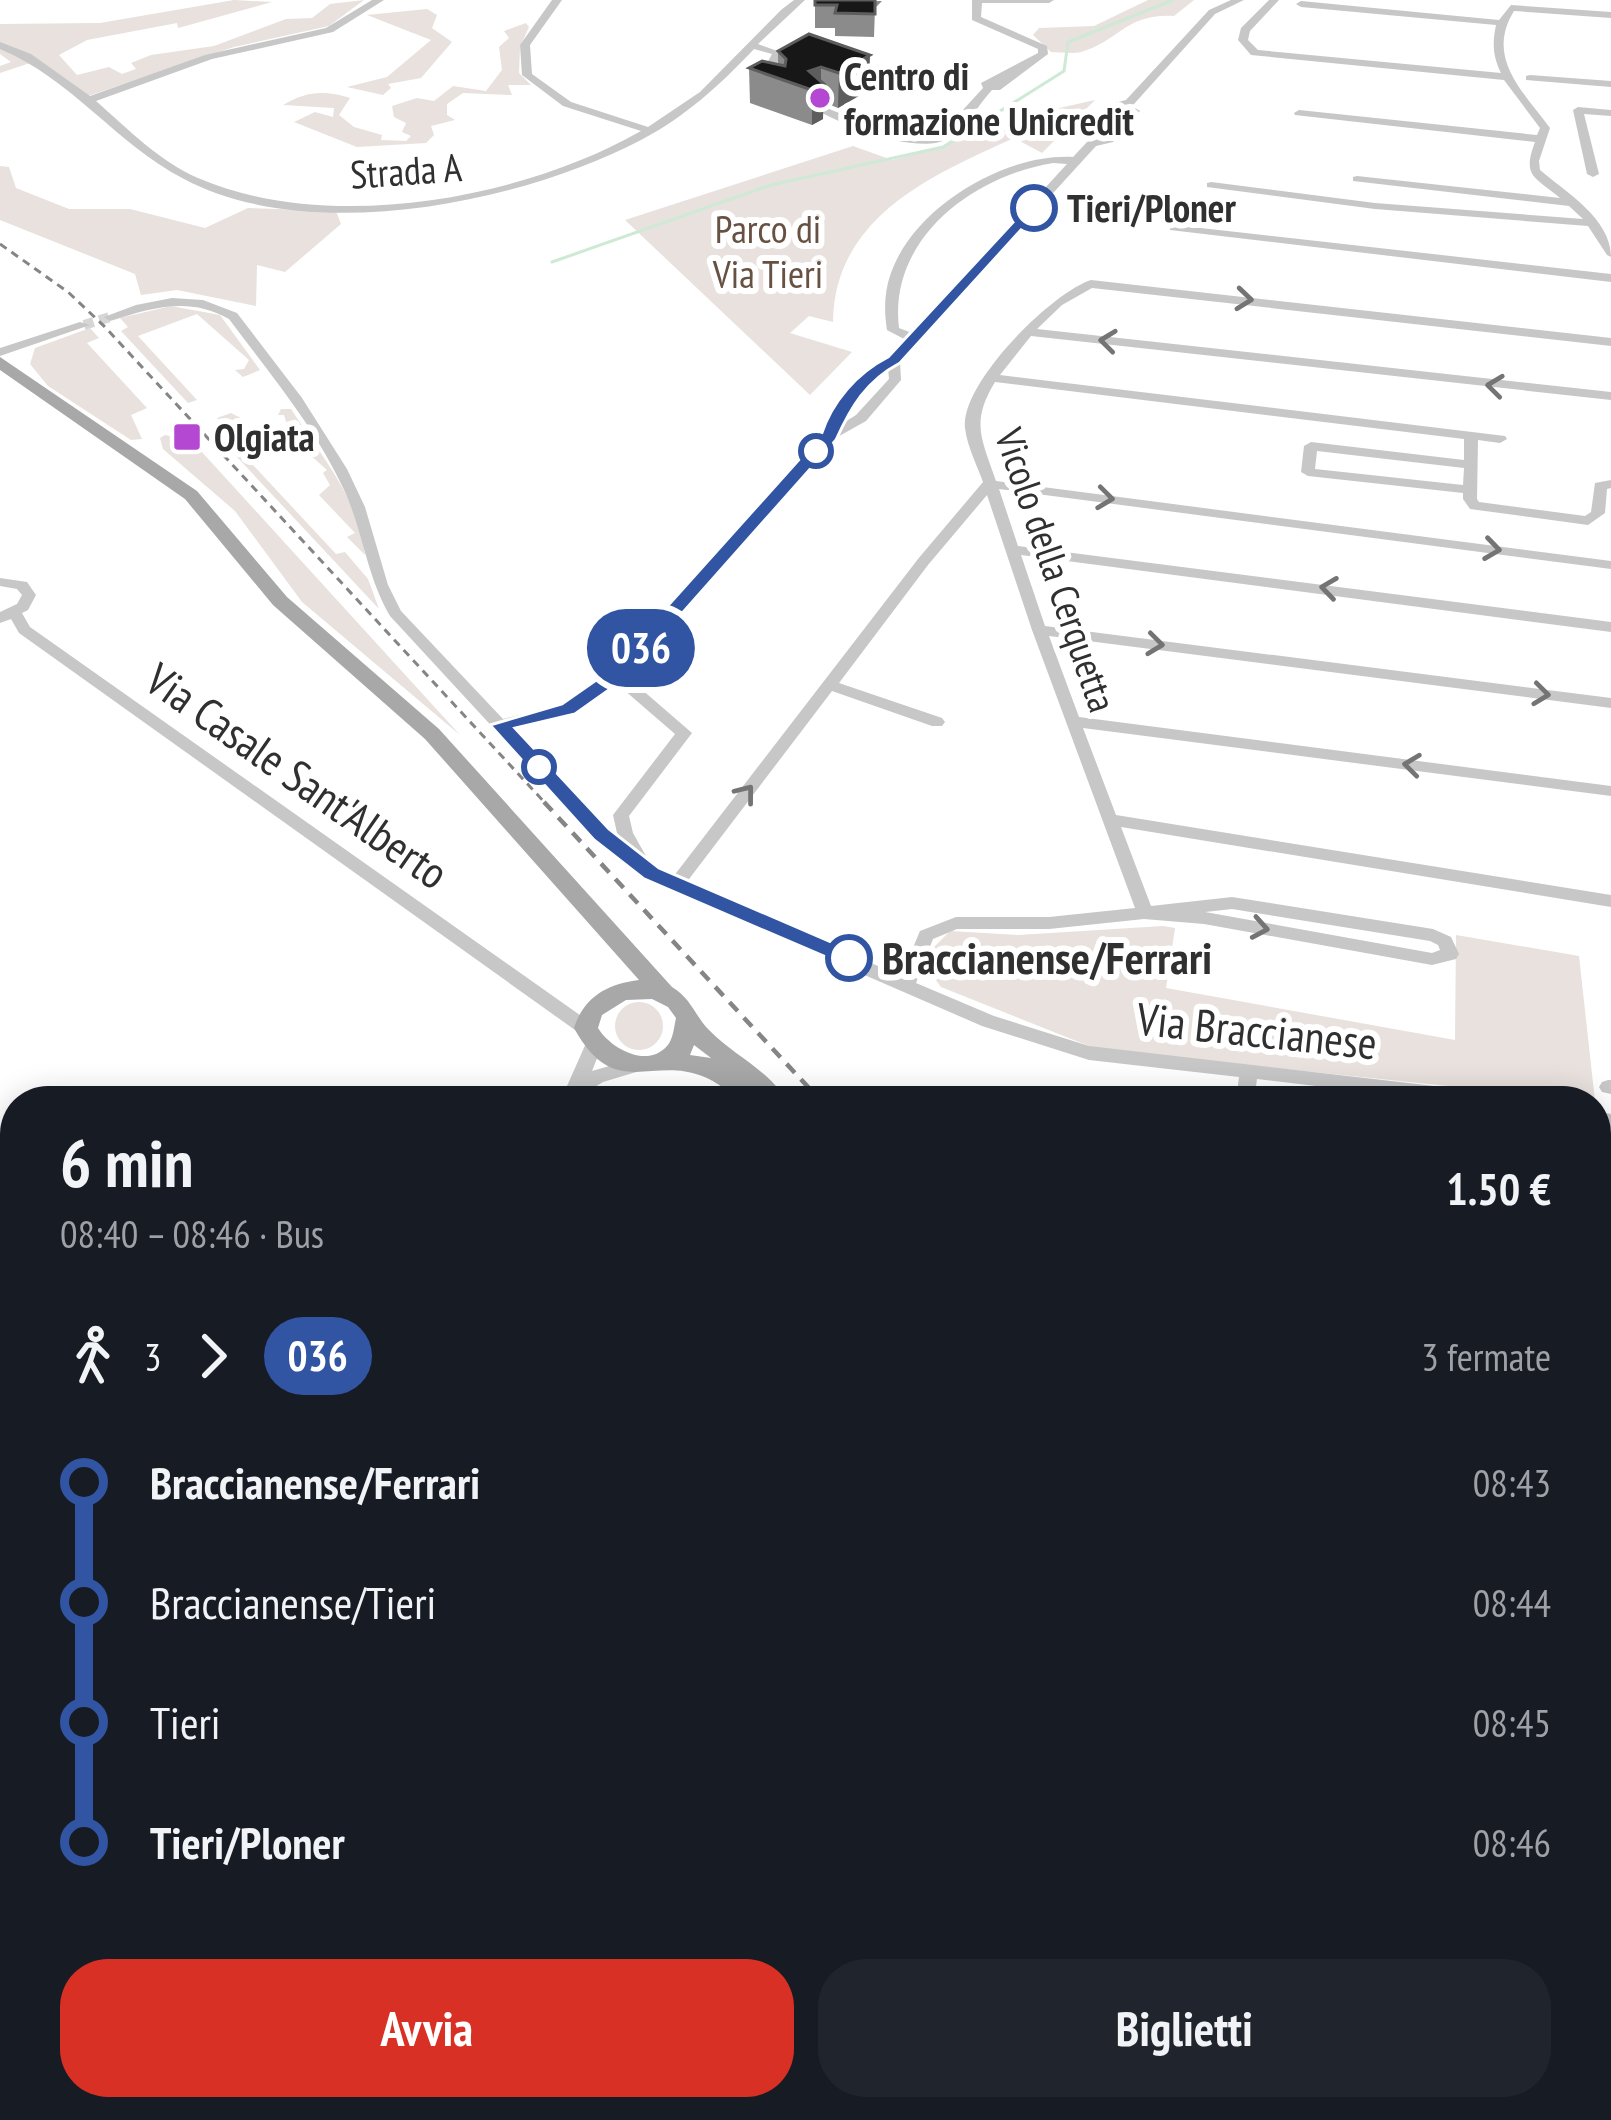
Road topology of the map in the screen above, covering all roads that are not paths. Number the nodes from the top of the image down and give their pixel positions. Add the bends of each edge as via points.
1 (379, 0) edge
2 (800, 0) edge
3 (977, 0) edge
4 (1049, 0) edge
5 (1239, 0) edge
6 (1274, 0) edge
7 (571, 1) edge
8 (556, 2) edge
9 (1301, 4) dead end
10 (1217, 8) junction
11 (1611, 15) edge
12 (1254, 20) junction
13 (1501, 22) junction
14 (0, 44) edge
15 (752, 45) junction
16 (1506, 77) junction
17 (1530, 78) dead end
18 (1611, 84) edge
19 (770, 92) edge
20 (87, 100) junction
21 (1133, 106) junction
22 (818, 108) edge
23 (1299, 113) dead end
24 (1611, 113) edge
25 (650, 131) junction
26 (1090, 138) junction
27 (1541, 139) junction
28 (1076, 161) junction
29 (1593, 174) dead end
30 (1357, 179) dead end
31 (1211, 184) dead end
32 (1571, 202) junction
33 (1593, 223) junction
34 (1174, 229) dead end
35 (1611, 253) edge
36 (1611, 278) edge
37 (110, 316) tunnel mouth
38 (84, 326) tunnel mouth
39 (1030, 332) junction
40 (0, 336) edge
41 (47, 338) junction
42 (913, 338) junction
43 (1611, 342) edge
44 (0, 352) edge
45 (894, 360) junction
46 (0, 362) edge
47 (872, 371) junction
48 (992, 378) junction
49 (895, 380) junction
50 (22, 382) junction
51 (1611, 396) edge
52 (841, 408) junction
53 (862, 417) junction
54 (830, 436) junction
55 (1472, 436) junction
56 (1500, 439) dead end
57 (1471, 465) junction
58 (989, 484) junction
59 (1611, 484) edge
60 (1397, 494) dead end
61 (1470, 496) junction
62 (1013, 550) junction
63 (1611, 565) edge
64 (0, 582) edge
65 (8, 615) edge
66 (1611, 627) edge
67 (1039, 629) junction
68 (616, 675) junction
69 (830, 685) junction
70 (1611, 703) edge
71 (937, 722) dead end
72 (1072, 722) junction
73 (500, 725) junction
74 (1611, 791) edge
75 (1108, 819) junction
76 (651, 873) junction
77 (675, 886) junction
78 (1611, 901) edge
79 (1144, 913) junction
80 (622, 948) junction
81 (907, 984) junction
82 (664, 993) junction
83 (542, 998) junction
84 (609, 998) junction
85 (687, 1018) junction
86 (591, 1038) junction
87 (648, 1063) junction
88 (1248, 1075) junction
89 (576, 1086) joint
90 (737, 1086) edge
91 (760, 1086) edge
92 (1247, 1086) edge
93 (1356, 1086) edge

1 - 20 street via 329,30 209,57
2 - 15 street, Strada A
3 - 4 street
3 - 22 street via 976,18 1043,54 985,85 945,136 902,138
5 - 10 street
6 - 12 street
7 - 8 street
8 - 25 street via 525,45 527,75 567,104
9 - 13 street
10 - 12 street
10 - 21 street
11 - 13 street via 1511,8
12 - 16 street via 1243,40 1256,53
13 - 16 street via 1498,61
14 - 20 street, Strada A via 35,59
15 - 19 street via 778,53 760,85
15 - 25 street, Strada A via 715,86
16 - 27 street via 1544,124
17 - 18 street
20 - 25 street, Strada A via 197,182 344,206 434,203 508,189
21 - 26 street via 1114,106
21 - 26 street via 1110,139
23 - 27 street
24 - 29 street via 1578,110
26 - 28 street
27 - 32 street via 1534,168
28 - 42 street
28 - 42 street via 1042,159 999,178 917,237 896,273 891,304 892,330
30 - 32 street
31 - 33 street
32 - 33 street
33 - 35 street
34 - 36 street
37 - 73 street, Via Braccianese via 180,301 233,316 340,470 395,614
38 - 41 street
39 -> 43 street, Vicolo della Cerquetta via 1063,295 1086,284
39 - 48 street, Vicolo della Cerquetta
51 -> 39 street
40 - 41 street
41 - 44 street
41 - 50 street via 25,353
42 - 45 street
45 - 47 street
45 - 49 street
46 - 50 main road
47 - 49 street
47 - 52 street
48 - 55 street
48 - 58 street, Vicolo della Cerquetta via 970,415
49 - 53 street
50 - 80 main road via 191,495 280,601 432,734
52 - 53 street
52 - 54 street
53 - 54 street
54 - 68 street
55 - 56 street
55 - 57 street
57 - 61 street
57 - 61 street via 1310,446 1308,472
58 - 62 street, Vicolo della Cerquetta
58 -> 63 street
58 - 69 street
59 - 61 street via 1600,486 1598,512 1588,521
60 - 61 street
66 -> 62 street
62 - 67 street, Vicolo della Cerquetta
64 - 65 street via 27,589 28,601
65 - 83 street, Via Casale Sant'Alberto
67 -> 70 street
67 - 72 street, Vicolo della Cerquetta
68 - 73 street via 568,710
68 - 76 street via 684,733 621,815
69 - 71 street
77 -> 69 street
74 -> 72 street
72 - 75 street, Vicolo della Cerquetta
73 - 76 street, Via Braccianese via 601,834
75 - 78 street
75 - 79 street, Vicolo della Cerquetta
76 - 77 street, Via Braccianese
77 - 81 street, Via Braccianese
79 -> 79 street via 1432,959 1450,954 1432,934 1252,904
79 - 81 street via 940,926 923,940
80 - 82 main road
80 - 84 main road via 626,971
81 - 88 street, Via Braccianese via 1066,1047
82 - 84 main road via 633,989
82 - 85 main road
83 - 84 street
83 - 86 street, Via Casale Sant'Alberto
84 - 86 main road via 592,1014
85 - 87 main road via 682,1043
85 - 91 main road
86 - 87 main road via 616,1063
86 - 89 street
87 - 89 street
87 - 90 main road via 706,1066
88 - 92 street
88 - 93 street, Via Braccianese

